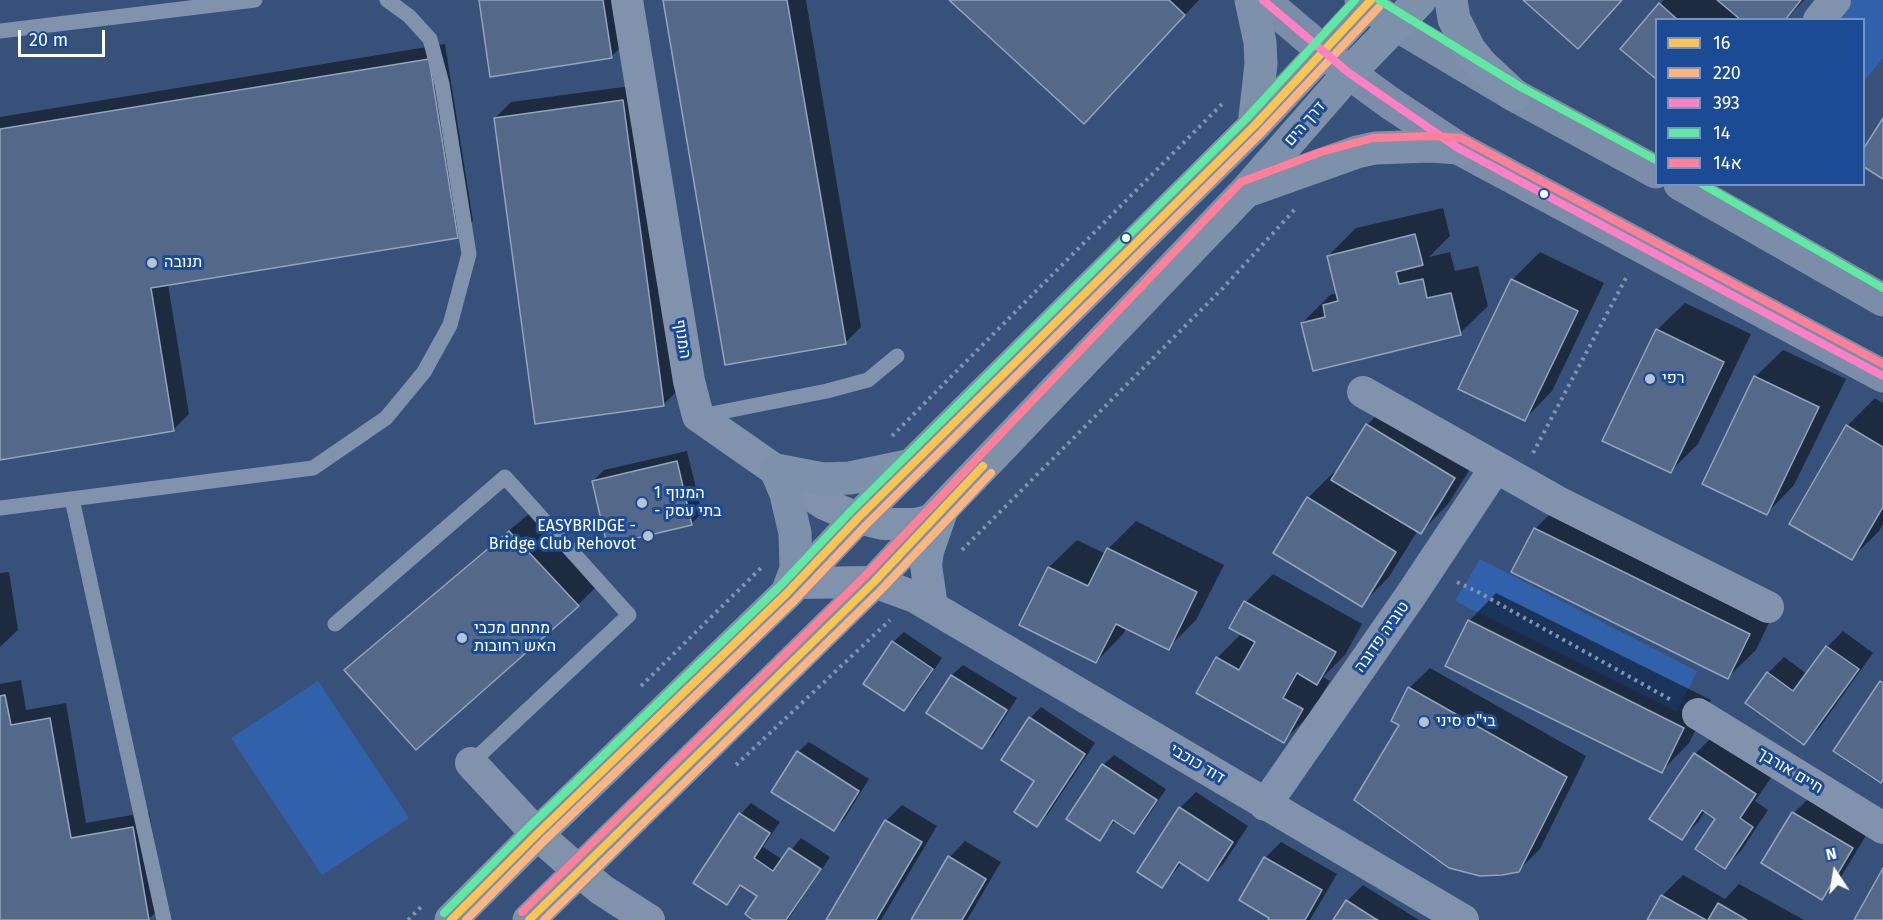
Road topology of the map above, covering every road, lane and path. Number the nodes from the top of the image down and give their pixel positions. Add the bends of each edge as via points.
1 (255, 0) edge
2 (387, 0) edge
3 (627, 0) edge
4 (1251, 0) edge
5 (1263, 0) edge
6 (1420, 0) edge
7 (1451, 0) edge
8 (1835, 0) edge
9 (1366, 1) edge
10 (1821, 18) edge
11 (1395, 24) junction
12 (0, 31) edge
13 (1321, 51) junction
14 (1349, 74) junction
15 (1514, 95) junction
16 (1254, 126) junction
17 (1458, 148) junction
18 (1655, 170) edge
19 (1686, 186) edge
20 (1245, 192) junction
21 (1300, 204) dead end
22 (1643, 247) junction
23 (1883, 300) edge
24 (897, 356) dead end
25 (1883, 376) edge
26 (1363, 392) dead end
27 (698, 416) junction
28 (912, 465) junction
29 (776, 470) junction
30 (1507, 473) junction
31 (72, 499) junction
32 (0, 508) edge
33 (937, 514) junction
34 (858, 518) junction
35 (961, 550) dead end
36 (1428, 569) junction
37 (874, 582) junction
38 (792, 588) junction
39 (923, 602) junction
40 (1768, 608) dead end
41 (334, 624) dead end
42 (1698, 714) joint
43 (471, 763) joint
44 (732, 768) dead end
45 (1264, 805) junction
46 (1883, 828) edge
47 (537, 834) junction
48 (580, 872) junction
49 (164, 920) edge
50 (451, 920) edge
51 (529, 920) edge
52 (649, 920) edge
53 (1462, 920) edge

1 - 12 lane
2 - 31 lane via 410,16 430,39 442,84 469,254 450,326 424,372 386,418 313,468
3 - 27 street, המנוף
4 - 16 main road via 1262,64
5 - 13 street
6 - 11 main road, דרך הים
7 - 15 main road via 1454,18 1469,49
8 - 10 street
9 - 11 street
9 - 13 main road
11 - 14 main road, דרך הים
11 - 15 street
13 - 14 street
13 - 16 main road
14 - 17 street
14 - 20 main road, דרך הים
15 - 18 street
16 - 28 main road
17 - 20 main road via 1375,148
17 - 22 street
19 - 23 street
20 - 33 main road, דרך הים
21 - 35 path via 1223,288
22 - 25 street
22 - 30 path
24 - 27 lane via 868,380
26 - 30 street
27 - 29 street
28 - 29 main road via 850,478 822,479
28 - 34 main road
29 - 34 street via 824,504
29 - 38 main road via 795,533
30 - 36 street, טוביה פדובה
30 - 40 street
31 - 32 lane
31 - 49 lane
33 - 34 street via 915,524 883,524
33 - 37 main road, דרך הים
33 - 39 street via 928,550
34 - 38 main road
36 - 42 path via 1478,592
36 - 45 street, טוביה פדובה
37 - 38 street, דוד כוכבי
37 - 39 street, דוד כוכבי
37 - 48 main road, דרך הים
38 - 47 main road
39 - 44 path
39 - 45 street, דוד כוכבי
41 - 43 lane via 506,477 630,615
42 - 46 street, חיים אורבך
43 - 47 street
45 - 53 street, דוד כוכבי
47 - 48 street
47 - 50 main road
48 - 51 main road, דרך הים
48 - 52 street

